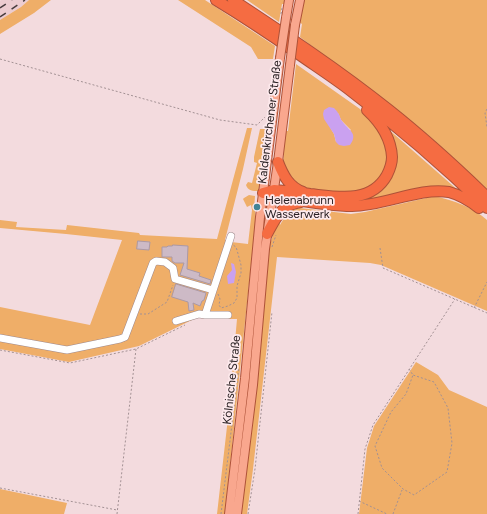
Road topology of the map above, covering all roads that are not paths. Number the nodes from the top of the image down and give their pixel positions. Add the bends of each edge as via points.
1 (216, 0) edge
2 (233, 0) edge
3 (240, 0) edge
4 (289, 0) edge
5 (300, 0) edge
6 (274, 27) junction
7 (322, 71) junction
8 (278, 162) junction
9 (270, 193) junction
10 (308, 197) junction
11 (487, 197) edge
12 (487, 208) edge
13 (487, 214) edge
14 (230, 240) road end
15 (266, 243) junction
16 (213, 290) junction
17 (228, 314) dead end
18 (205, 315) junction
19 (176, 321) dead end
20 (0, 338) edge
21 (229, 514) edge
22 (237, 514) edge

1 - 7 highway
2 - 6 highway
3 - 6 highway
4 - 9 main road, Kaldenkirchener Straße, bridge via 280,58
5 - 8 main road, Kaldenkirchener Straße, bridge
6 - 11 highway via 390,111
7 - 10 highway via 371,113 380,124 391,146 392,160 380,185 364,194 353,197
7 - 12 highway via 410,138
8 - 9 main road, Kaldenkirchener Straße
8 - 10 highway via 282,174 292,186
9 - 10 highway
9 - 15 main road, Kaldenkirchener Straße
10 - 13 highway via 352,206 365,206 427,192 449,192 469,200
10 - 15 highway via 285,208 277,217
14 - 16 lane
15 - 21 main road, Kölnische Straße via 250,312
15 - 22 main road, Kölnische Straße via 253,385
16 - 18 lane
16 - 20 lane via 175,280 173,268 165,262 156,261 153,263 125,337 67,350
17 - 18 lane
18 - 19 lane via 199,314

